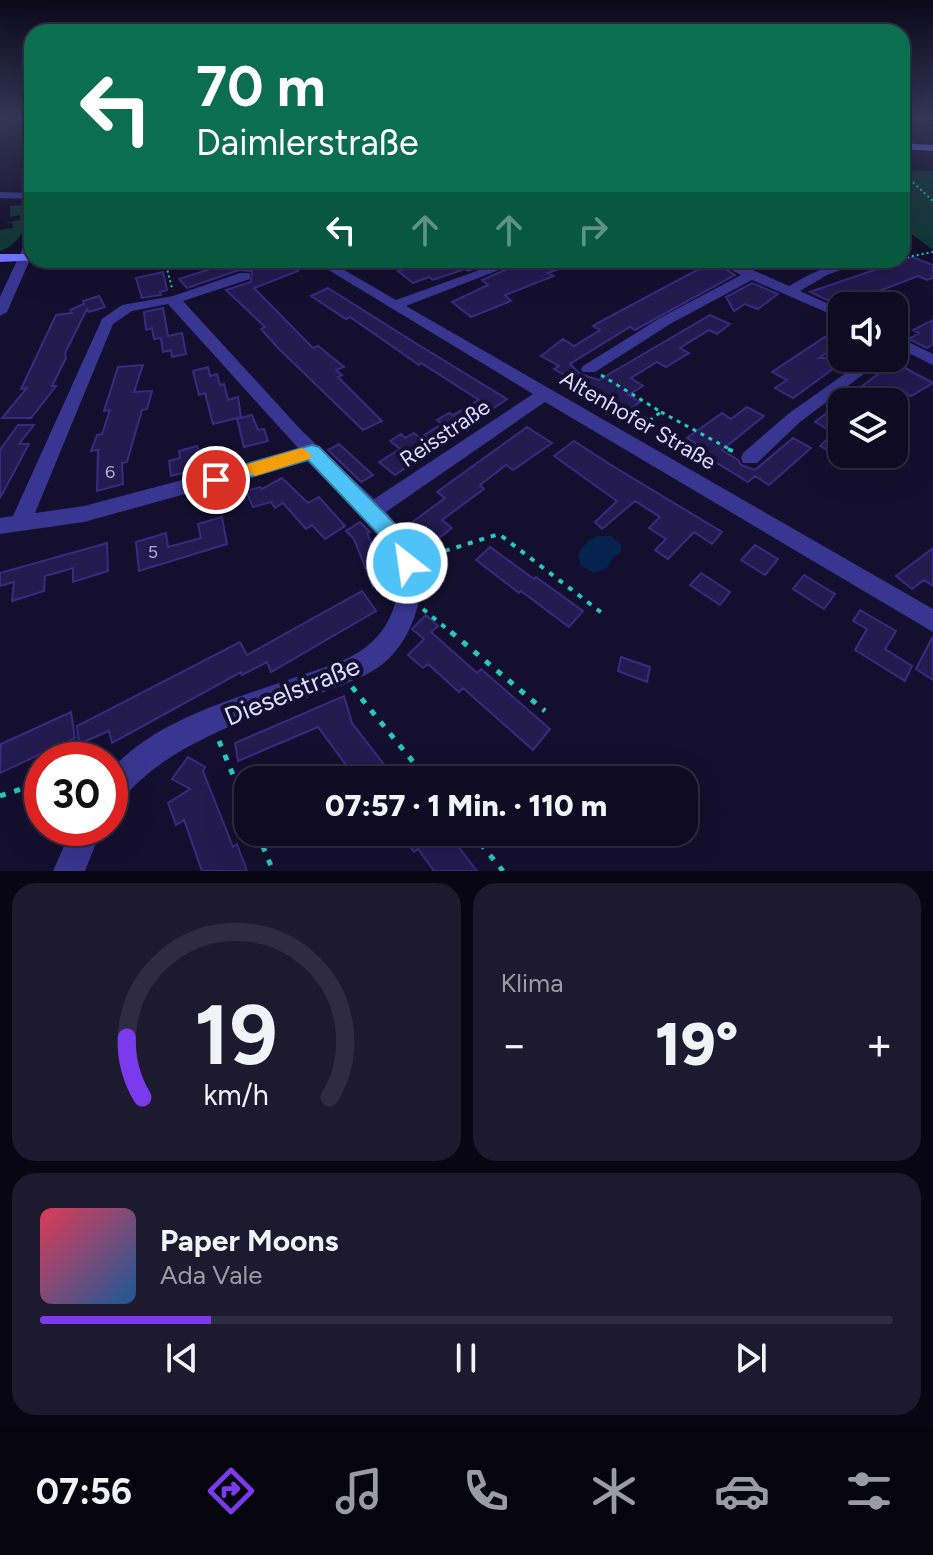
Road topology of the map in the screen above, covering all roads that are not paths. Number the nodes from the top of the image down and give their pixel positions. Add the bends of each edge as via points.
1 (0, 195) edge
2 (24, 196) edge
3 (0, 258) edge
4 (24, 260) edge
5 (24, 264) edge
6 (332, 268) edge
7 (497, 268) edge
8 (738, 268) edge
9 (835, 268) edge
10 (753, 274) junction
11 (245, 276) dead end
12 (790, 291) junction
13 (173, 300) junction
14 (395, 305) junction
15 (828, 309) edge
16 (0, 312) edge
17 (908, 349) edge
18 (933, 360) edge
19 (589, 369) road end
20 (857, 372) edge
21 (545, 394) junction
22 (312, 452) junction
23 (750, 458) road end
24 (372, 511) junction
25 (10, 525) edge
26 (933, 621) edge
27 (128, 772) edge
28 (79, 846) edge
29 (69, 871) edge

1 - 2 street
3 - 4 main road
5 - 16 street
6 - 14 street, Altenhofer Straße
7 - 14 street
8 - 10 street
9 - 12 street
10 - 12 street
10 - 19 street
11 - 13 street
12 - 15 street
13 - 22 street
13 - 25 street via 135,305 107,322
14 - 21 street, Altenhofer Straße
17 - 18 street
20 - 23 street
21 - 24 street, Reisstraße
21 - 26 street, Altenhofer Straße
22 - 24 street
22 - 25 street via 129,504
24 - 27 street, Dieselstraße via 399,546 409,584 399,627 375,655 174,740
28 - 29 street

